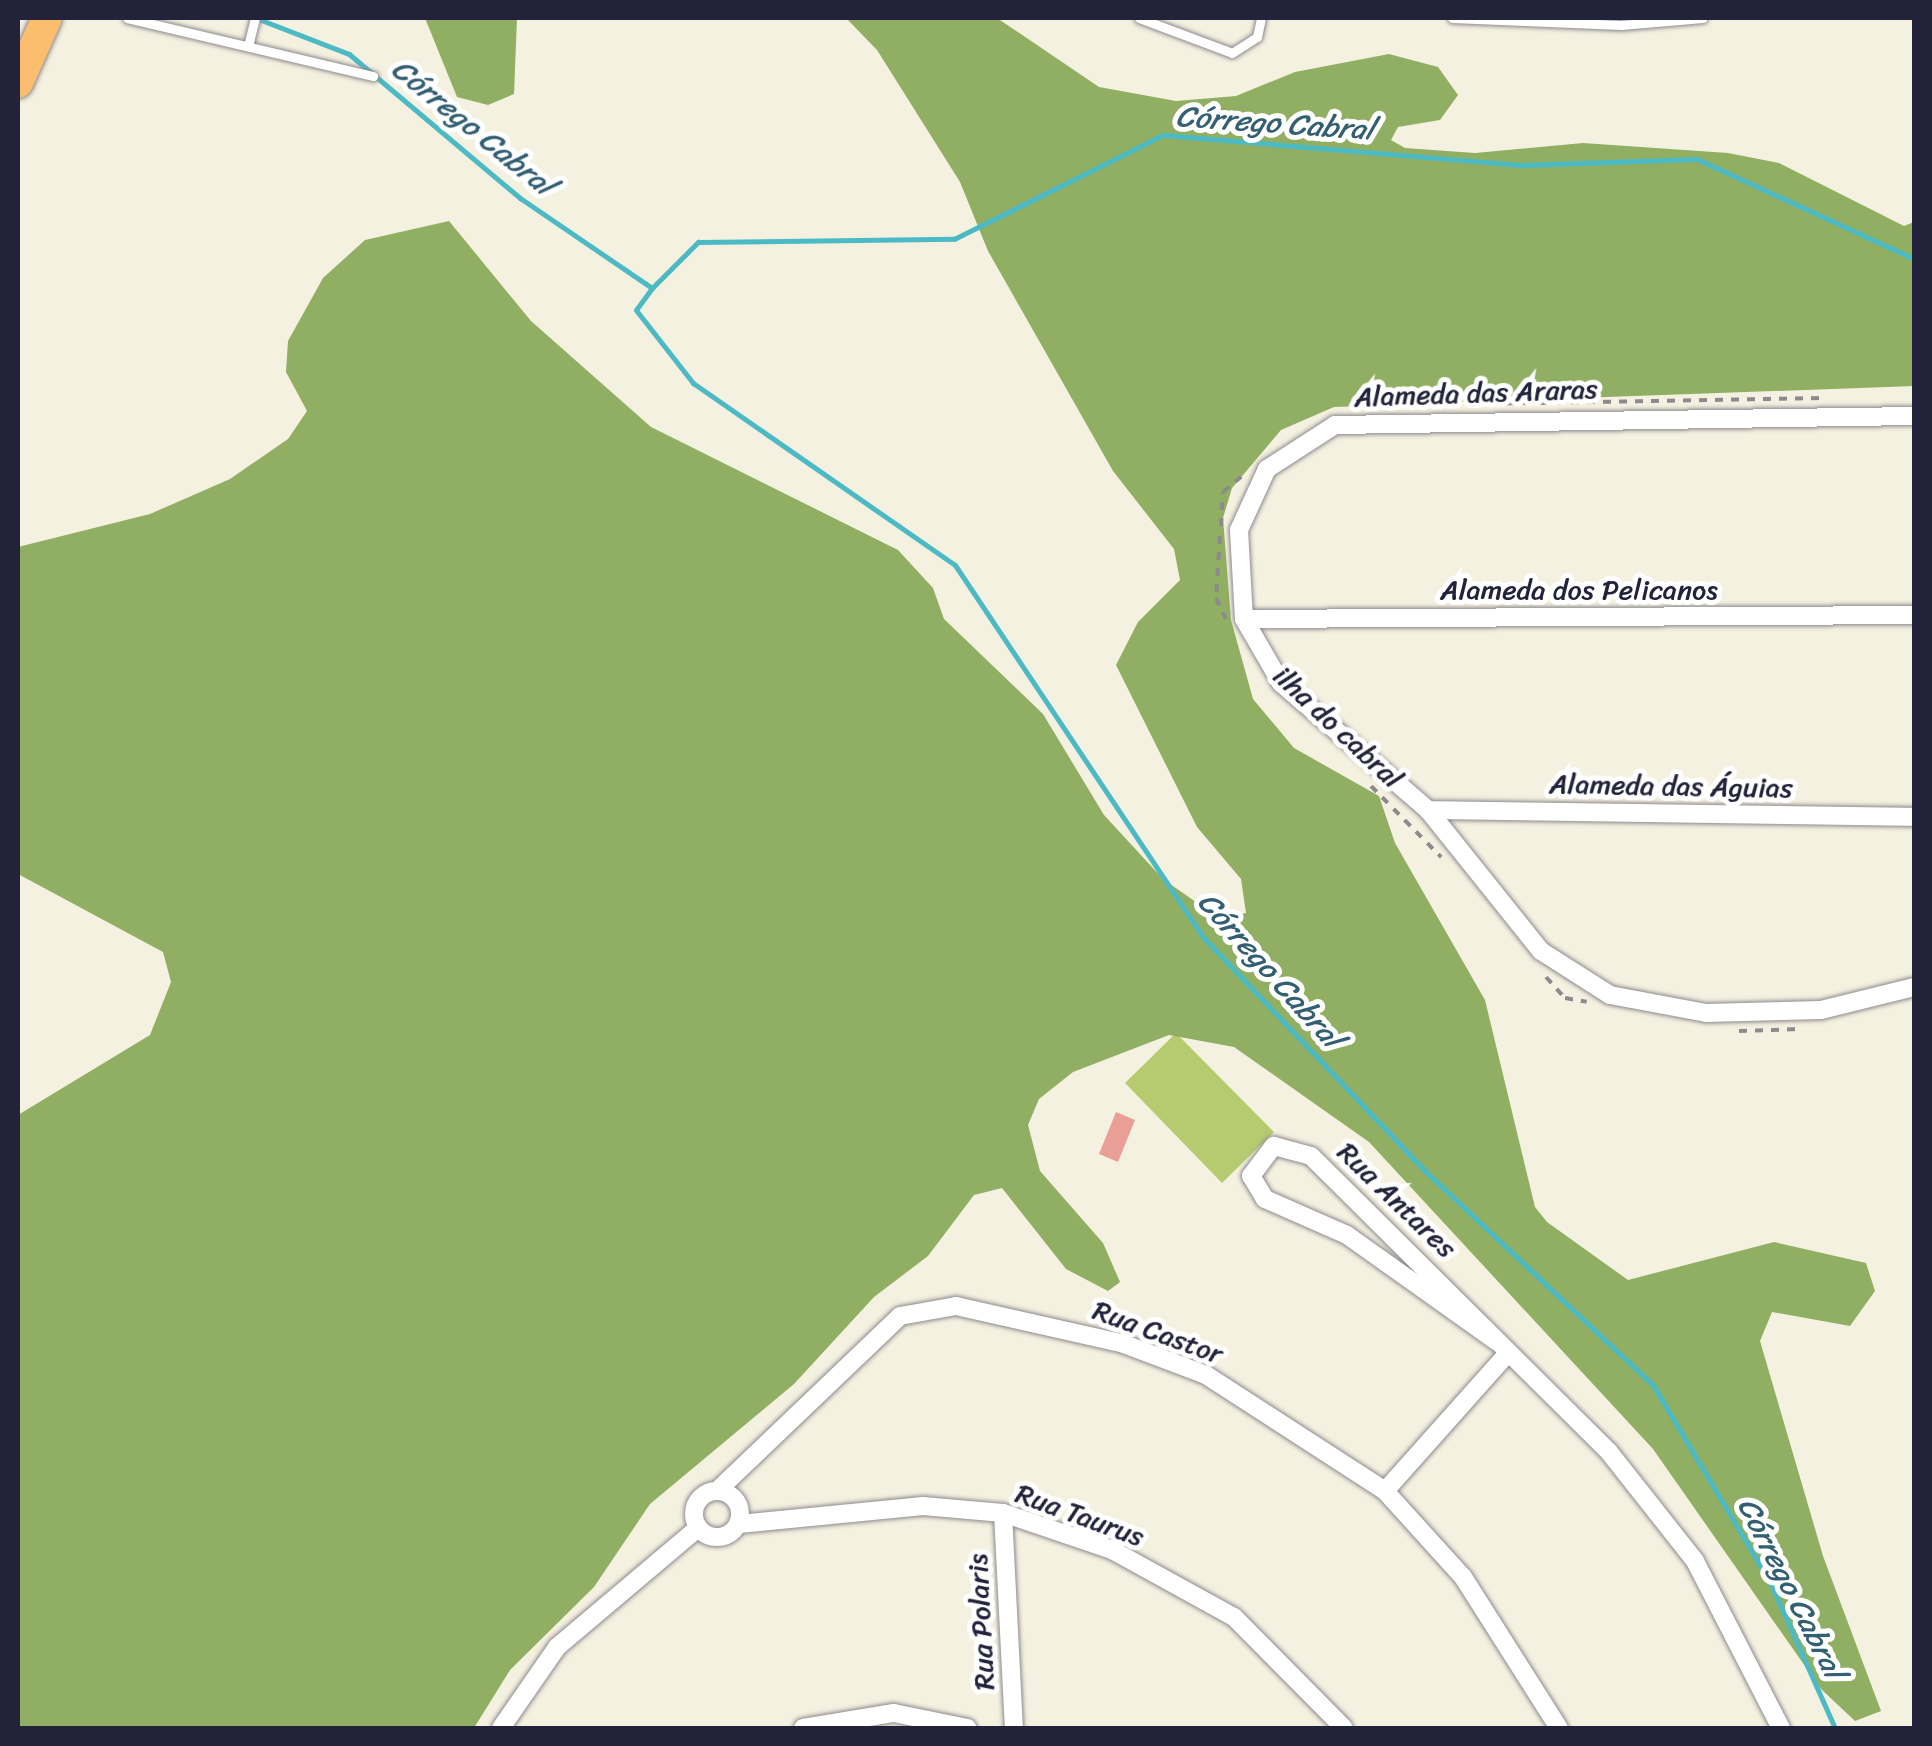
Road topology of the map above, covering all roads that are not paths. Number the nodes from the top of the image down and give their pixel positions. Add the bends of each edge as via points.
1 (47, 18) edge
2 (127, 18) edge
3 (255, 18) edge
4 (1139, 18) edge
5 (1261, 18) edge
6 (1452, 18) edge
7 (1703, 18) edge
8 (248, 46) junction
9 (373, 76) dead end
10 (18, 83) edge
11 (1914, 416) edge
12 (1914, 615) edge
13 (1239, 626) junction
14 (1428, 810) junction
15 (1914, 817) edge
16 (1914, 987) edge
17 (1502, 1347) junction
18 (717, 1491) junction
19 (1385, 1491) junction
20 (1003, 1513) junction
21 (738, 1524) junction
22 (698, 1528) junction
23 (502, 1728) edge
24 (804, 1728) edge
25 (966, 1728) edge
26 (1014, 1728) edge
27 (1344, 1728) edge
28 (1560, 1728) edge
29 (1782, 1728) edge

1 - 10 main road
2 - 8 lane
3 - 8 lane
4 - 5 lane via 1232,52 1257,37
6 - 7 lane via 1621,25
8 - 9 lane
11 - 13 street, Alameda das Araras via 1335,425 1267,469 1240,530
12 - 13 street, Alameda dos Pelicanos
13 - 14 street, Alameda das Araras via 1281,683
14 - 15 street, Alameda das Águias
14 - 16 street, Alameda das Araras via 1542,951 1610,995 1706,1013 1821,1010
17 - 17 street, Rua Antares via 1347,1235 1265,1199 1251,1176 1274,1146 1311,1156
17 - 19 street
17 - 29 street, Rua Antares via 1609,1452 1694,1561
18 - 19 street, Rua Castor via 900,1316 956,1306 1124,1344 1206,1374
18 - 21 street via 739,1506
18 - 22 street via 696,1504
19 - 28 street, Rua Castor via 1464,1577
20 - 21 street, Rua Taurus via 852,1508
20 - 26 street, Rua Polaris
20 - 27 street, Rua Taurus via 1112,1550 1234,1617
21 - 22 street via 720,1538
22 - 23 street via 556,1647
24 - 25 street via 894,1713

